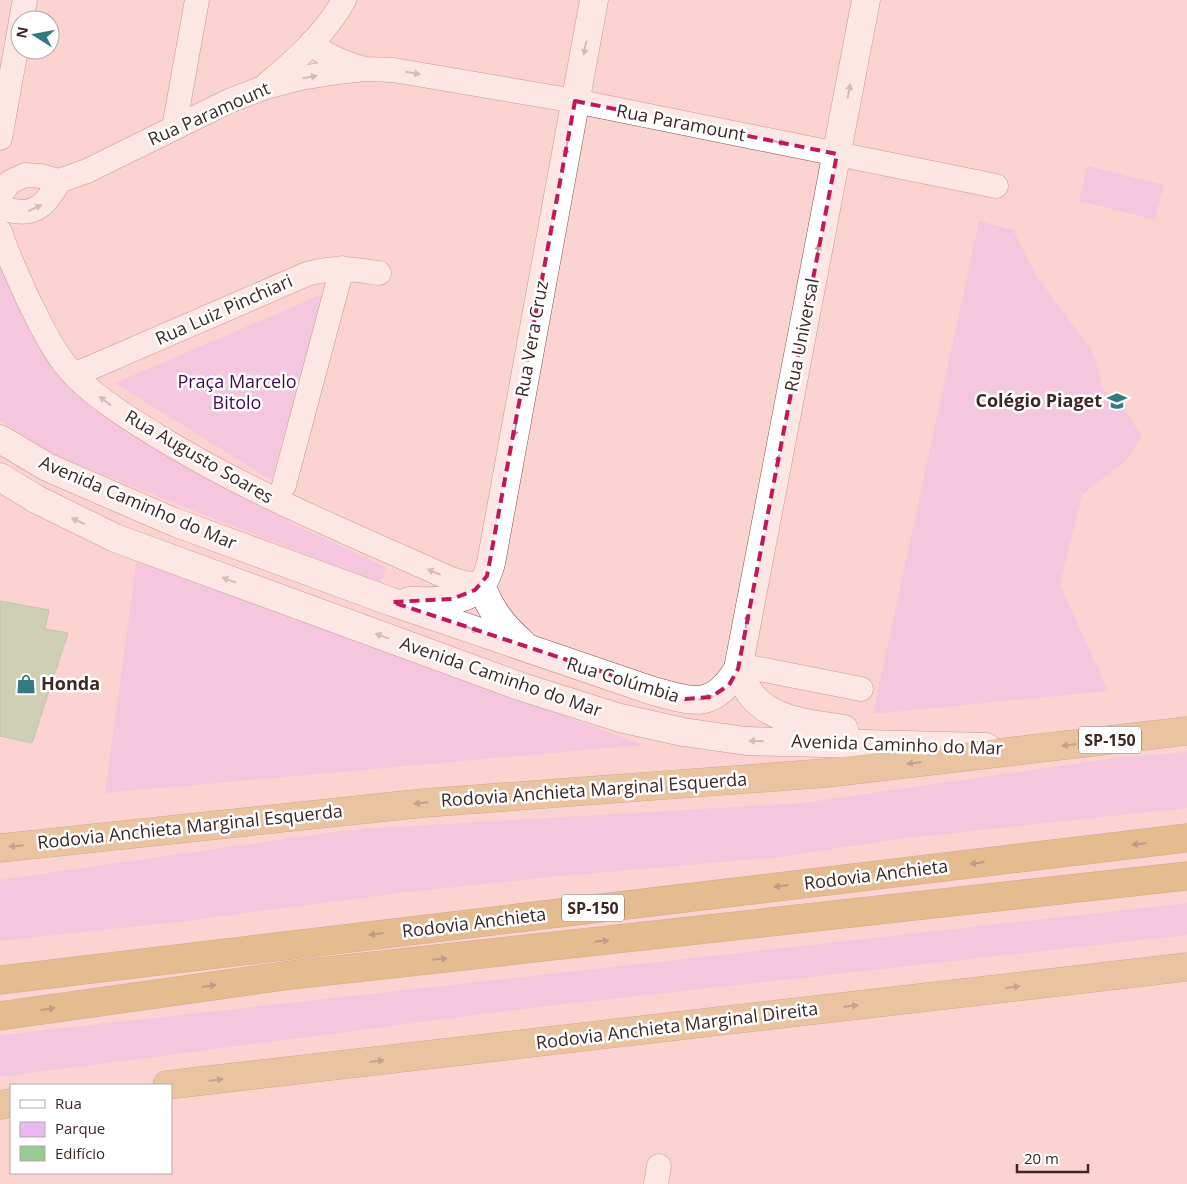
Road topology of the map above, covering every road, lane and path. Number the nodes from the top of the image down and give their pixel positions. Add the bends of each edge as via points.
1 (197, 0) edge
2 (344, 0) edge
3 (594, 0) edge
4 (866, 0) edge
5 (311, 43) junction
6 (14, 60) edge
7 (365, 69) junction
8 (263, 88) junction
9 (575, 101) junction
10 (174, 128) junction
11 (0, 138) edge
12 (837, 154) junction
13 (59, 181) junction
14 (996, 186) dead end
15 (0, 195) edge
16 (0, 207) edge
17 (0, 232) edge
18 (342, 268) junction
19 (379, 273) dead end
20 (74, 375) junction
21 (0, 439) edge
22 (0, 477) edge
23 (284, 485) dead end
24 (481, 585) junction
25 (392, 602) junction
26 (526, 648) junction
27 (739, 667) junction
28 (861, 689) dead end
29 (1187, 731) edge
30 (930, 744) junction
31 (1032, 749) junction
32 (1187, 838) edge
33 (0, 848) edge
34 (1187, 876) edge
35 (1187, 967) edge
36 (0, 980) edge
37 (0, 1016) edge
38 (172, 1084) edge

1 - 10 street
2 - 5 street
3 -> 9 street, Rua Vera Cruz
12 -> 4 street, Rua Universal
5 - 7 street, Rua Paramount via 337,60
5 - 8 street
6 - 11 street
8 -> 7 street, Rua Paramount via 301,78
7 -> 9 street, Rua Paramount via 399,71
8 - 10 street, Rua Paramount
9 -> 12 street, Rua Paramount
9 -> 24 street, Rua Vera Cruz via 491,563
10 - 13 street, Rua Paramount via 87,171
12 - 14 street, Rua Paramount
27 -> 12 street, Rua Universal
13 - 15 street via 25,175 10,182
16 -> 13 street via 26,212 36,209 51,196
17 - 20 street, Rua Augusto Soares via 41,325
18 - 19 street, Rua Luiz Pinchiari
18 - 20 street, Rua Luiz Pinchiari via 322,270 290,280
18 - 23 street
24 -> 20 street, Rua Augusto Soares via 451,579 239,483 144,428
21 - 25 street, Avenida Caminho do Mar via 47,467 174,522
30 -> 22 street, Avenida Caminho do Mar via 746,740 683,732 620,718 512,684 115,538 36,499
24 - 25 street via 452,599
24 - 26 street, Rua Colúmbia via 496,617
25 -> 26 street, Rua Colúmbia
26 -> 27 street, Rua Colúmbia via 684,699 704,700 720,693 729,685
27 - 28 street
27 - 30 street via 752,696 791,720
29 -> 31 highway, Rodovia Anchieta Marginal Esquerda / SP-150
30 - 31 street, Avenida Caminho do Mar
31 -> 33 highway, Rodovia Anchieta Marginal Esquerda / SP-150 via 827,774 424,803
32 -> 36 highway, Rodovia Anchieta / SP-150
37 -> 34 highway, Rodovia Anchieta / SP-150 via 291,975
38 -> 35 highway, Rodovia Anchieta Marginal Direita

